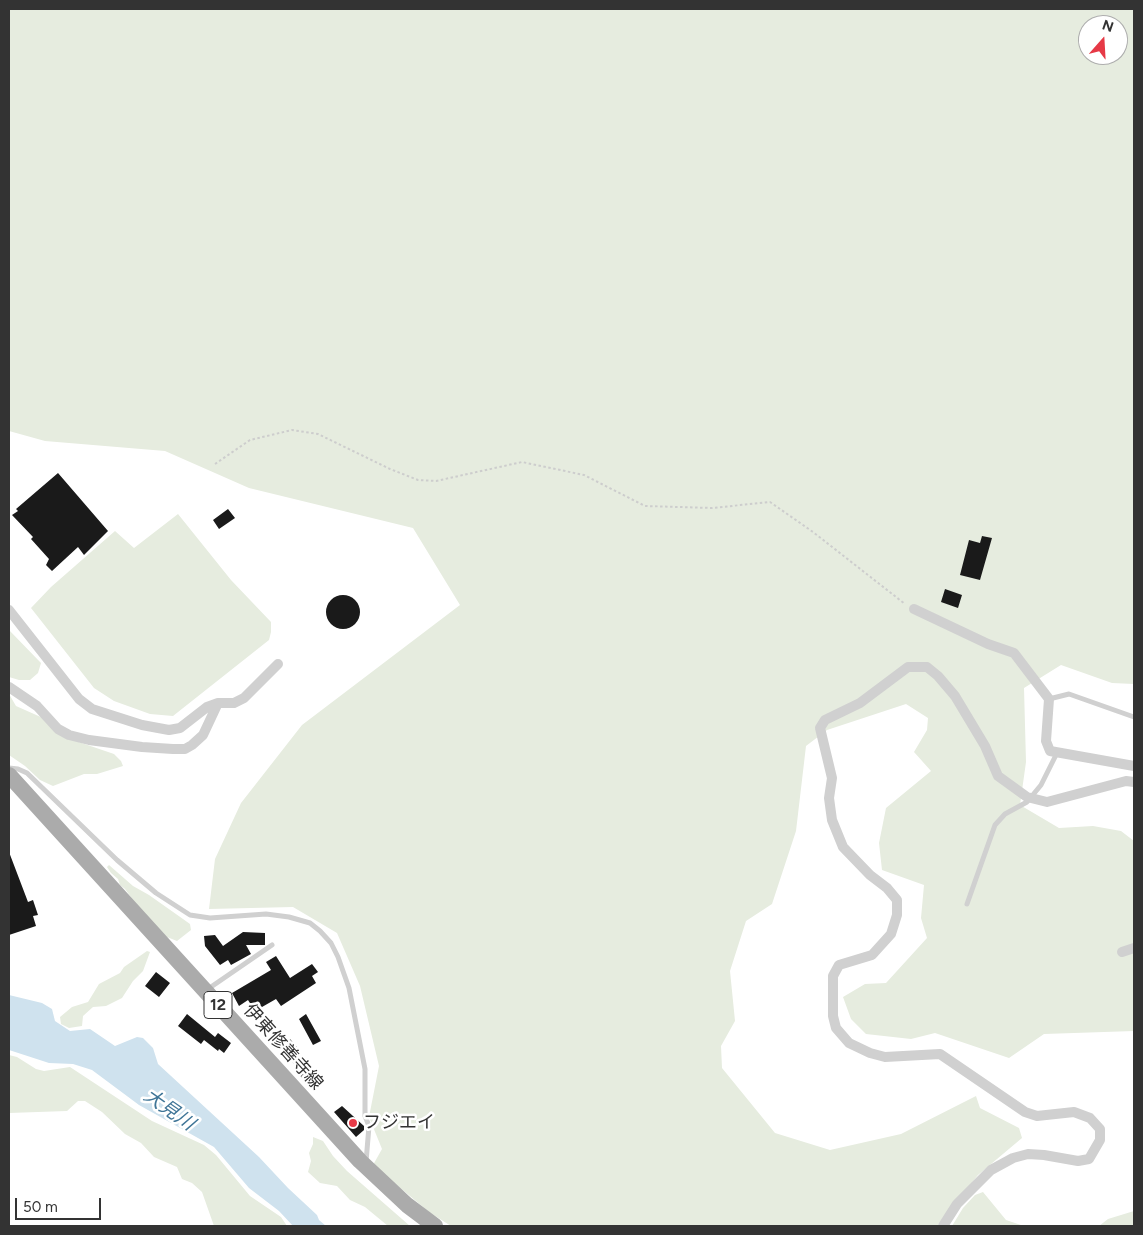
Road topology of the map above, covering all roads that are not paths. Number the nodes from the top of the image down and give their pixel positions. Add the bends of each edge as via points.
1 (9, 610) edge
2 (914, 610) road end
3 (278, 664) dead end
4 (9, 687) edge
5 (1049, 699) junction
6 (218, 703) junction
7 (1134, 717) edge
8 (1057, 753) junction
9 (1134, 766) edge
10 (9, 768) edge
11 (9, 775) edge
12 (1134, 782) edge
13 (1030, 798) junction
14 (968, 904) dead end
15 (272, 945) dead end
16 (1134, 948) edge
17 (1122, 952) dead end
18 (205, 991) junction
19 (365, 1166) junction
20 (435, 1226) edge
21 (942, 1226) edge

1 - 6 street via 79,699 92,709 170,730 180,728 197,713
2 - 5 street via 1014,653
3 - 6 street via 244,698 234,703
4 - 6 street via 37,706 69,736 150,748 184,749 192,745 203,735
5 - 7 lane via 1069,694
5 - 8 street via 1046,742 1050,752
8 - 9 street
8 - 13 lane via 1041,785
10 - 19 lane via 26,773 117,860 190,915 210,918 266,914 289,917 310,924 331,943 349,988 366,1069 365,1116 369,1126
11 - 18 main road, 伊東修善寺線 / 12
12 - 13 street via 1126,781 1047,802
13 - 14 lane via 1005,814 995,825
13 - 21 street via 998,776 986,746 955,696 927,667 908,666 860,703 825,720 820,728 832,778 829,798 832,820 843,847 897,900 897,915 891,934 872,955 839,965 833,976 836,1028 849,1043 885,1057 940,1054 1025,1112 1037,1116 1074,1112 1090,1118 1100,1130 1100,1140 1088,1158 1078,1161 1028,1154 991,1170 957,1204
15 - 18 lane
16 - 17 street
18 - 19 main road, 伊東修善寺線 / 12
19 - 20 main road, 伊東修善寺線 / 12

